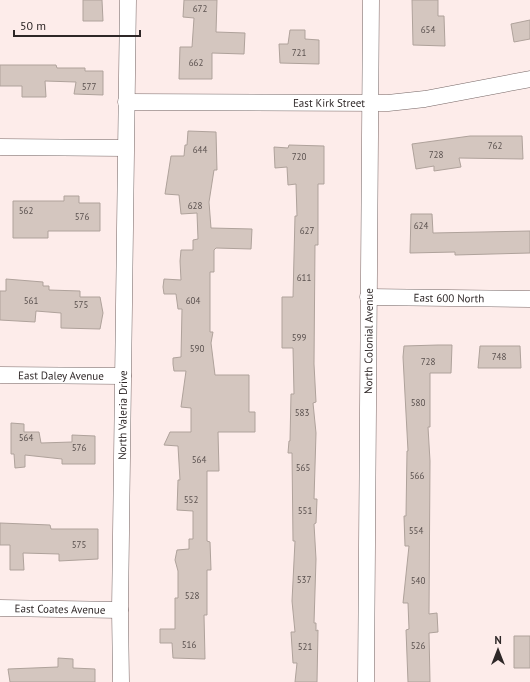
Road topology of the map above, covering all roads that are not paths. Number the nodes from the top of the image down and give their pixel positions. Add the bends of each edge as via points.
1 (128, 0) edge
2 (371, 0) edge
3 (530, 79) edge
4 (126, 102) junction
5 (370, 103) junction
6 (0, 147) edge
7 (125, 148) junction
8 (368, 297) junction
9 (530, 299) edge
10 (0, 375) edge
11 (123, 376) junction
12 (0, 608) edge
13 (120, 610) junction
14 (121, 682) edge
15 (366, 682) edge

1 - 4 street
2 - 5 street, North Colonial Avenue
3 - 5 street, East Kirk Street via 412,101
4 - 5 street, East Kirk Street
4 - 7 street, North Valeria Drive
5 - 8 street, North Colonial Avenue
6 - 7 street
7 - 11 street, North Valeria Drive
8 - 9 street, East 600 North
8 - 15 street, North Colonial Avenue
10 - 11 street, East Daley Avenue
11 - 13 street, North Valeria Drive
12 - 13 street, East Coates Avenue
13 - 14 street, North Valeria Drive

